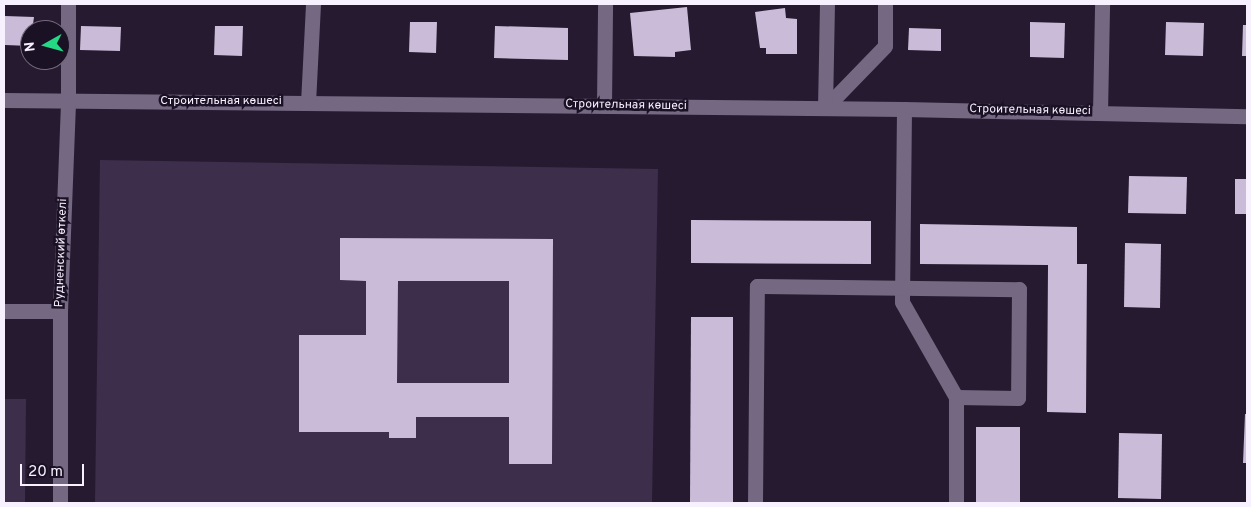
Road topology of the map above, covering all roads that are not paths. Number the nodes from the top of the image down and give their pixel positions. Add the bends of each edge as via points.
1 (68, 4) edge
2 (313, 4) edge
3 (605, 4) edge
4 (827, 4) edge
5 (885, 4) edge
6 (1102, 4) edge
7 (4, 100) edge
8 (68, 101) junction
9 (308, 103) junction
10 (604, 106) junction
11 (825, 108) junction
12 (904, 109) junction
13 (1100, 113) junction
14 (1247, 116) edge
15 (902, 288) junction
16 (4, 310) edge
17 (60, 311) junction
18 (956, 397) junction
19 (60, 503) edge
20 (755, 503) edge
21 (956, 503) edge

1 - 8 street, Рудненский өткелі
2 - 9 street
3 - 10 street
4 - 11 street
5 - 11 street via 885,46
6 - 13 street
7 - 8 street, Строительная көшесі
8 - 9 street, Строительная көшесі
8 - 17 street, Рудненский өткелі
9 - 10 street, Строительная көшесі
10 - 11 street, Строительная көшесі
11 - 12 street, Строительная көшесі
12 - 13 street, Строительная көшесі
12 - 15 street
13 - 14 street, Строительная көшесі
15 - 18 street via 902,302
15 - 18 street via 1019,289 1018,398
15 - 20 street via 757,286
16 - 17 street
17 - 19 street, Рудненский өткелі
18 - 21 street

